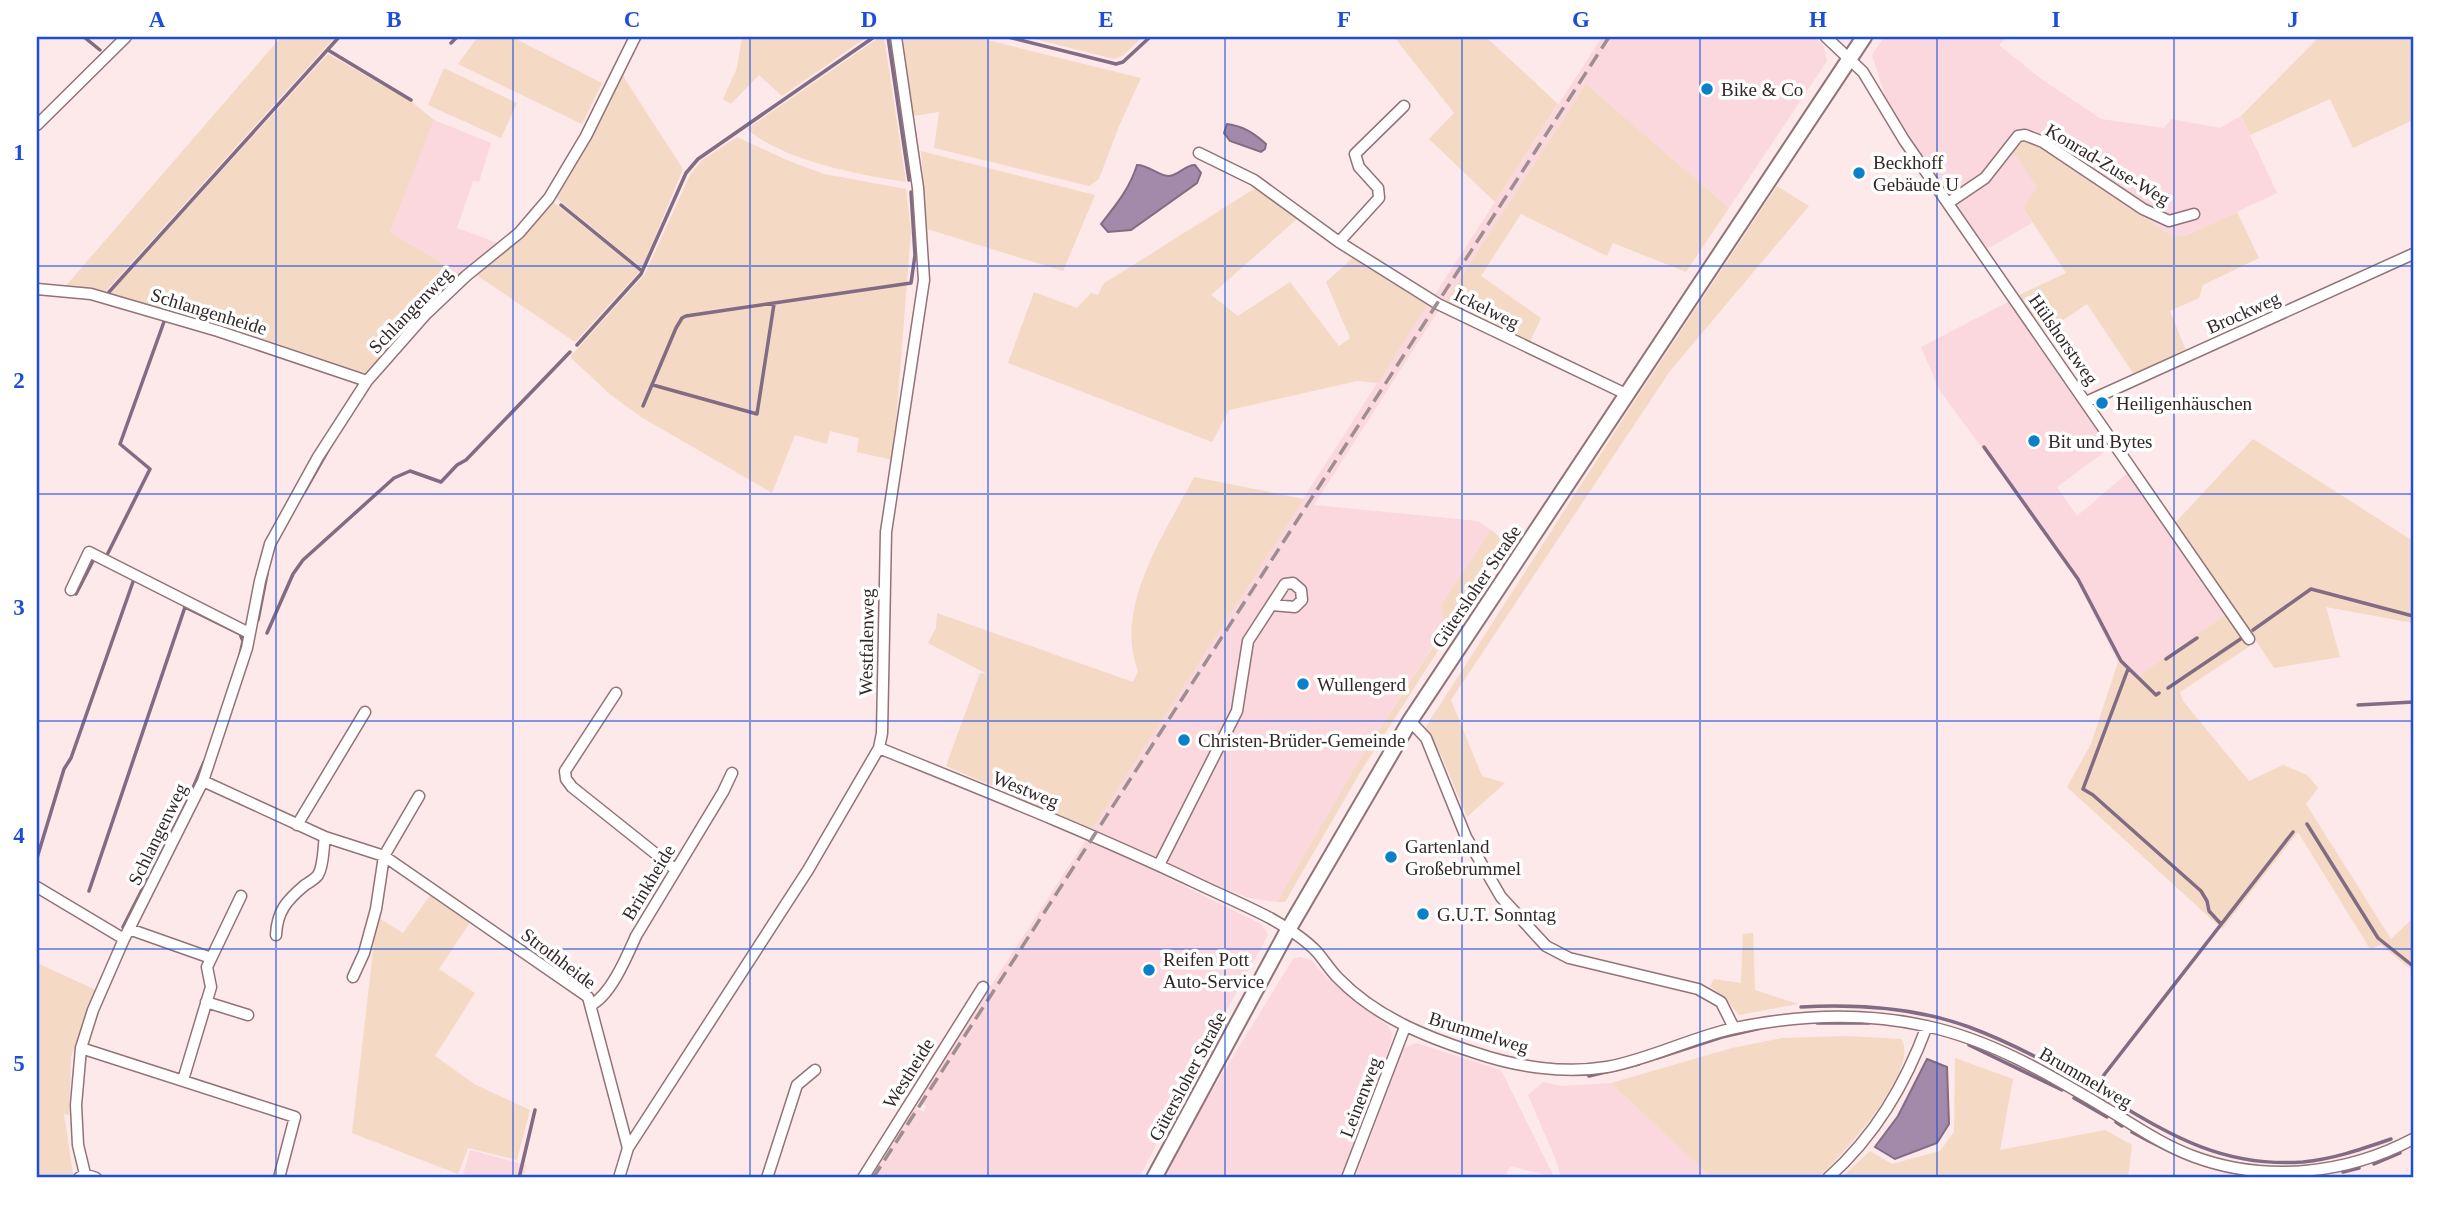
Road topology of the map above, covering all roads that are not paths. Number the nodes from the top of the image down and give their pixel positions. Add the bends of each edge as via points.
1 (127, 37) edge
2 (635, 37) edge
3 (896, 37) edge
4 (1826, 37) edge
5 (1864, 37) edge
6 (1849, 59) junction
7 (1404, 106) dead end
8 (37, 125) edge
9 (1199, 153) dead end
10 (1948, 203) junction
11 (2194, 214) dead end
12 (1339, 242) junction
13 (2413, 254) edge
14 (37, 289) edge
15 (367, 381) junction
16 (1626, 394) junction
17 (2086, 402) junction
18 (71, 590) dead end
19 (1272, 605) dead end
20 (250, 633) junction
21 (2249, 639) dead end
22 (616, 693) dead end
23 (365, 712) dead end
24 (1410, 721) junction
25 (879, 748) junction
26 (732, 773) dead end
27 (203, 781) junction
28 (419, 796) dead end
29 (297, 825) junction
30 (325, 837) junction
31 (384, 856) junction
32 (1159, 865) junction
33 (676, 870) junction
34 (37, 887) edge
35 (242, 896) dead end
36 (1288, 930) junction
37 (126, 934) junction
38 (276, 935) dead end
39 (211, 958) junction
40 (353, 977) dead end
41 (983, 987) dead end
42 (206, 1002) junction
43 (591, 1005) junction
44 (248, 1015) dead end
45 (1927, 1026) junction
46 (1405, 1027) junction
47 (1734, 1028) junction
48 (81, 1048) junction
49 (815, 1070) dead end
50 (183, 1080) junction
51 (2413, 1139) edge
52 (628, 1148) junction
53 (82, 1176) edge
54 (96, 1178) edge
55 (279, 1178) edge
56 (619, 1178) edge
57 (767, 1178) edge
58 (863, 1178) edge
59 (1154, 1178) edge
60 (1347, 1178) edge
61 (1828, 1178) edge

1 - 8 street
2 - 15 street, Schlangenweg via 549,198 519,233 426,314
3 - 25 street, Westfalenweg via 918,188 924,279 886,532
4 - 6 street, Hülshorstweg
5 - 6 main road, Gütersloher Straße
6 - 10 street, Hülshorstweg via 1871,84
6 - 16 main road, Gütersloher Straße
7 - 12 street via 1355,154 1359,167 1378,188 1378,198
9 - 12 street, Ickelweg via 1254,180
10 - 11 street, Konrad-Zuse-Weg via 1985,177 2018,136 2025,135 2043,142 2143,209 2169,221
10 - 17 street, Hülshorstweg
12 - 16 street, Ickelweg via 1438,304
13 - 17 street, Brockweg
14 - 15 street, Schlangenheide via 91,294
15 - 20 street, Schlangenweg via 270,544
16 - 24 main road, Gütersloher Straße
17 - 21 street, Hülshorstweg
18 - 20 street via 89,552
19 - 32 street via 1248,641 1237,711
20 - 27 street, Schlangenweg
22 - 33 street via 565,771 566,779
23 - 29 street
24 - 36 main road, Gütersloher Straße
24 - 47 street via 1426,738 1466,836 1501,897 1546,946 1569,958 1698,989 1721,1002
25 - 32 street, Westweg
25 - 52 street, Westfalenweg via 808,870
26 - 33 street, Brinkheide
27 - 29 street, Strothheide
27 - 37 street, Schlangenweg
28 - 31 street
29 - 30 street, Strothheide
30 - 31 street, Strothheide
30 - 38 street via 320,870 281,909
31 - 40 street via 365,953
31 - 43 street, Strothheide via 588,997
32 - 36 street, Westweg
33 - 43 street, Brinkheide via 612,981
34 - 37 street
35 - 39 street
36 - 46 street, Brummelweg via 1309,944 1345,984
36 - 59 main road, Gütersloher Straße
37 - 39 street
37 - 48 street, Schlangenweg
39 - 42 street
41 - 58 street, Westheide
42 - 44 street
42 - 50 street
43 - 52 street, Strothheide
45 - 47 street, Brummelweg via 1837,1017 1784,1019
45 - 51 street, Brummelweg via 2024,1061 2161,1142 2228,1166 2287,1173 2332,1168
45 - 61 street via 1888,1110
46 - 47 street, Brummelweg via 1479,1055 1546,1069 1608,1067
46 - 60 street, Leinenweg
48 - 50 street
48 - 53 street, Schlangenweg via 76,1105
49 - 57 street via 797,1085
50 - 55 street via 295,1117
52 - 56 street, Westfalenweg
53 - 54 street

